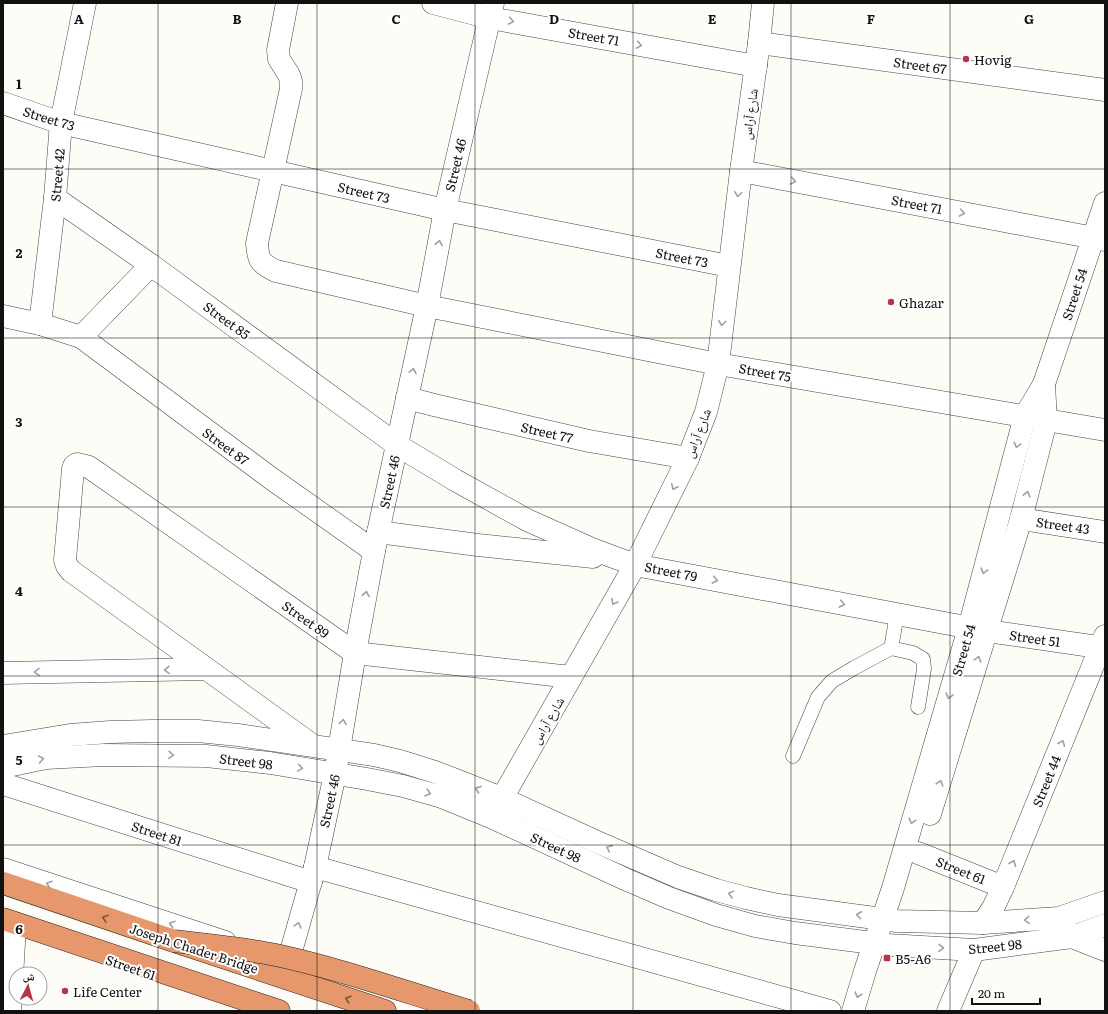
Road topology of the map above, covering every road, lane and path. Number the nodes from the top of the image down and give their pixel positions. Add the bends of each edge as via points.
1 (85, 3) edge
2 (287, 3) edge
3 (432, 3) edge
4 (763, 3) edge
5 (492, 10) edge
6 (759, 43) junction
7 (756, 66) junction
8 (1105, 90) edge
9 (3, 103) edge
10 (61, 123) junction
11 (273, 171) junction
12 (741, 171) junction
13 (55, 198) junction
14 (1105, 203) edge
15 (445, 210) junction
16 (1099, 239) edge
17 (152, 265) junction
18 (729, 266) junction
19 (427, 306) junction
20 (3, 316) edge
21 (40, 324) junction
22 (81, 337) junction
23 (718, 364) junction
24 (1044, 384) junction
25 (407, 398) junction
26 (1025, 416) junction
27 (1046, 421) junction
28 (1105, 430) edge
29 (397, 445) junction
30 (688, 458) junction
31 (1021, 519) junction
32 (1105, 532) edge
33 (376, 542) junction
34 (627, 562) junction
35 (897, 614) junction
36 (978, 629) junction
37 (1104, 643) edge
38 (893, 647) junction
39 (355, 653) junction
40 (206, 669) junction
41 (3, 673) edge
42 (571, 678) junction
43 (918, 707) dead end
44 (3, 746) edge
45 (312, 746) junction
46 (339, 749) junction
47 (793, 756) dead end
48 (3, 766) edge
49 (335, 774) junction
50 (3, 784) edge
51 (501, 798) junction
52 (491, 817) junction
53 (918, 853) junction
54 (3, 869) edge
55 (313, 874) junction
56 (3, 883) edge
57 (1003, 887) junction
58 (1105, 902) edge
59 (1059, 918) junction
60 (890, 919) junction
61 (7, 923) edge
62 (982, 923) junction
63 (1105, 925) edge
64 (1072, 937) junction
65 (174, 941) junction
66 (881, 945) junction
67 (974, 950) junction
68 (1105, 950) edge
69 (288, 962) junction
70 (10, 1011) edge
71 (258, 1011) edge
72 (279, 1011) edge
73 (385, 1011) edge
74 (435, 1011) edge
75 (469, 1011) edge
76 (830, 1011) edge
77 (854, 1011) edge
78 (869, 1011) edge
79 (948, 1011) edge

1 - 10 street, Street 42
2 - 11 street, Street 75 via 278,50 279,59 291,81 291,89
3 - 5 street, Street 71
4 - 6 street, شارع آراس
5 -> 7 street, Street 71
5 - 15 street, Street 46
6 - 7 street, شارع آراس
6 - 8 street, Street 67
7 - 12 street, شارع آراس
9 - 10 street, Street 73
10 - 11 street, Street 73
10 - 13 street, Street 42
11 - 15 street, Street 73
11 - 19 street, Street 75 via 257,243 258,256 265,266
12 -> 16 street, Street 71
12 -> 18 street, شارع آراس
13 - 17 street, Street 85
13 - 21 street, Street 42
14 - 16 street, Street 54
15 - 18 street, Street 73
19 -> 15 street, Street 46
16 - 24 street, Street 54
17 - 22 street
17 - 29 street, Street 85
18 -> 23 street, شارع آراس
19 - 23 street, Street 75
25 -> 19 street, Street 46
20 - 21 street, Street 87
21 - 22 street, Street 87
22 - 33 street, Street 87 via 272,479
23 - 26 street, Street 75
23 - 30 street, شارع آراس via 706,412
24 - 26 street, Street 54
24 - 27 street, Street 54
25 - 29 street, Street 46
25 - 30 street, Street 77 via 589,441
26 - 27 street, Street 75
26 -> 36 street, Street 54
27 - 28 street, Street 75
31 -> 27 street, Street 54
29 - 33 street, Street 46
29 - 34 street, Street 79 via 527,520
30 -> 34 street, شارع آراس
31 - 32 street, Street 43
31 - 36 street, Street 54
33 - 34 street via 478,545
39 -> 33 street, Street 46
34 -> 35 street, Street 79
34 -> 42 street, شارع آراس
35 - 36 street, Street 79
35 - 38 lane
36 - 37 street, Street 51
53 -> 36 street, Street 54
36 -> 60 street, Street 54 via 895,881
57 -> 37 street, Street 44
38 - 43 lane via 923,659 924,669
38 - 47 lane via 832,681 818,697
39 - 40 street, Street 89 via 89,467 77,464 73,469 70,491 65,560 67,566
39 - 42 street, Street 89
46 -> 39 street, Street 46
40 -> 41 street
40 - 45 street
42 - 51 street, شارع آراس
44 - 45 street, Street 98 via 70,735 198,731
45 - 46 street, Street 98
46 - 49 street, Street 46
51 -> 46 street, Street 98 via 400,761
48 -> 49 street, Street 98 via 46,758 103,755 206,756
49 -> 52 street, Street 98 via 403,786 442,797
49 - 55 street, Street 46
50 - 55 street, Street 81
51 - 52 street, شارع آراس
60 -> 51 street, Street 98 via 778,905 716,890 678,877
52 - 66 street, Street 98 via 668,898 716,915 754,926
53 - 57 street, Street 61
53 - 60 street, Street 54
69 -> 54 street
69 -> 55 street, Street 46
55 - 76 street, Street 81
65 -> 56 highway, Joseph Chader Bridge
57 - 62 street, Street 44
58 - 59 street, Street 98
59 -> 62 street, Street 98
59 - 64 street
60 - 62 street, Street 98
60 - 66 street
61 - 70 street
61 - 71 street, Street 61
61 - 72 highway
63 - 64 street, Street 98
64 - 67 street, Street 98
64 - 68 street
73 -> 65 highway, Joseph Chader Bridge, bridge
65 - 75 highway, bridge via 276,955
66 -> 67 street, Street 98
66 -> 77 street via 865,971
66 - 78 street via 878,974
67 - 79 street
69 - 74 street

